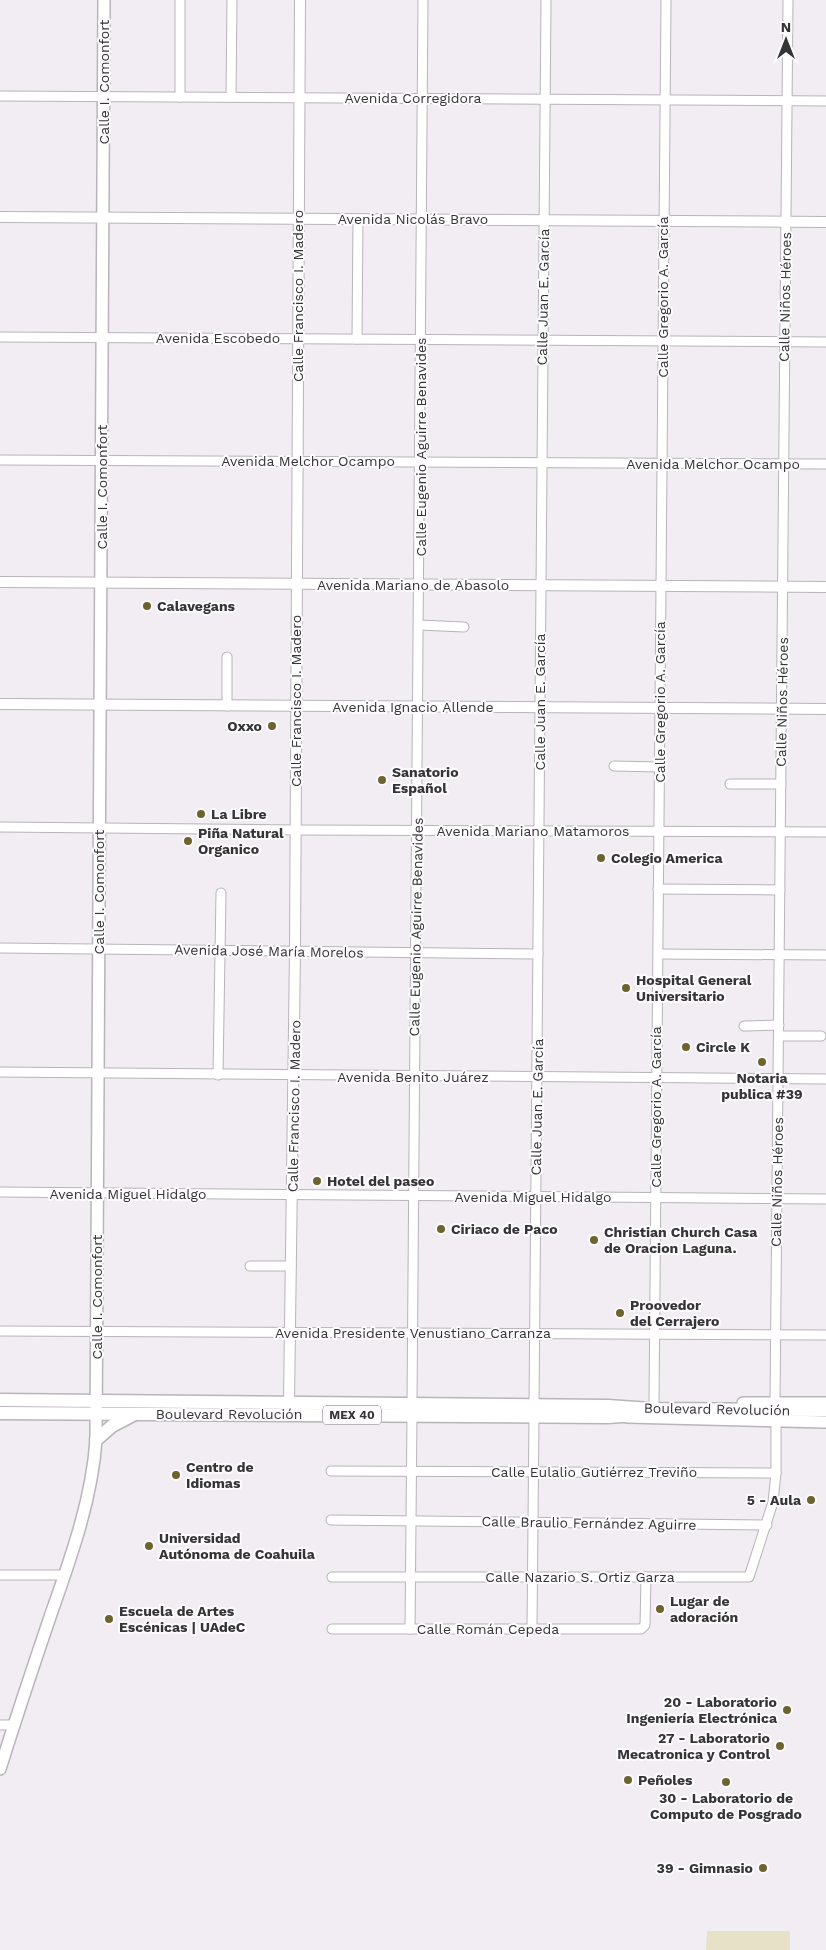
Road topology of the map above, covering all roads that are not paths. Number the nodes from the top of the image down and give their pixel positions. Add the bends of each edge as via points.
1 (104, 0) edge
2 (180, 0) edge
3 (232, 0) edge
4 (300, 0) edge
5 (423, 0) edge
6 (546, 0) edge
7 (666, 0) edge
8 (788, 0) edge
9 (0, 96) edge
10 (104, 96) junction
11 (180, 97) junction
12 (232, 97) junction
13 (299, 98) junction
14 (423, 98) junction
15 (545, 99) junction
16 (665, 100) junction
17 (787, 101) junction
18 (826, 101) edge
19 (0, 217) edge
20 (103, 217) junction
21 (299, 218) junction
22 (358, 219) junction
23 (422, 219) junction
24 (544, 220) junction
25 (664, 221) junction
26 (786, 221) junction
27 (826, 222) edge
28 (0, 337) edge
29 (102, 338) junction
30 (298, 339) junction
31 (357, 339) junction
32 (421, 340) junction
33 (543, 340) junction
34 (663, 341) junction
35 (785, 342) junction
36 (826, 342) edge
37 (0, 460) edge
38 (102, 460) junction
39 (297, 461) junction
40 (421, 462) junction
41 (542, 463) junction
42 (662, 463) junction
43 (784, 464) junction
44 (826, 464) edge
45 (0, 582) edge
46 (101, 583) junction
47 (297, 584) junction
48 (420, 585) junction
49 (541, 586) junction
50 (661, 586) junction
51 (783, 587) junction
52 (826, 587) edge
53 (419, 625) junction
54 (464, 627) dead end
55 (226, 658) dead end
56 (0, 704) edge
57 (100, 705) junction
58 (226, 706) junction
59 (296, 706) junction
60 (418, 707) junction
61 (540, 707) junction
62 (660, 708) junction
63 (782, 709) junction
64 (826, 709) edge
65 (614, 766) dead end
66 (659, 767) junction
67 (730, 784) dead end
68 (781, 784) junction
69 (0, 827) edge
70 (100, 828) junction
71 (296, 830) junction
72 (417, 831) junction
73 (539, 831) junction
74 (659, 831) junction
75 (780, 832) junction
76 (826, 832) edge
77 (658, 889) junction
78 (780, 890) junction
79 (221, 893) dead end
80 (0, 948) edge
81 (99, 949) junction
82 (220, 950) junction
83 (295, 951) junction
84 (416, 952) junction
85 (538, 954) junction
86 (658, 954) junction
87 (779, 955) junction
88 (826, 955) edge
89 (779, 1025) junction
90 (744, 1026) dead end
91 (778, 1036) junction
92 (821, 1036) dead end
93 (0, 1072) edge
94 (98, 1074) junction
95 (218, 1075) junction
96 (294, 1076) junction
97 (415, 1077) junction
98 (538, 1078) junction
99 (657, 1078) junction
100 (778, 1079) junction
101 (826, 1079) edge
102 (0, 1192) edge
103 (98, 1193) junction
104 (292, 1195) junction
105 (414, 1196) junction
106 (536, 1197) junction
107 (656, 1198) junction
108 (777, 1199) junction
109 (826, 1199) edge
110 (250, 1266) dead end
111 (291, 1266) junction
112 (0, 1330) edge
113 (97, 1331) junction
114 (290, 1332) junction
115 (412, 1333) junction
116 (535, 1333) junction
117 (654, 1334) junction
118 (776, 1335) junction
119 (826, 1335) edge
120 (0, 1400) edge
121 (290, 1402) junction
122 (654, 1403) junction
123 (775, 1403) junction
124 (826, 1404) edge
125 (96, 1407) junction
126 (412, 1410) junction
127 (534, 1410) junction
128 (826, 1410) edge
129 (608, 1411) junction
130 (666, 1412) junction
131 (0, 1413) edge
132 (135, 1414) junction
133 (826, 1415) edge
134 (776, 1421) junction
135 (826, 1422) edge
136 (96, 1440) junction
137 (331, 1471) dead end
138 (411, 1472) junction
139 (534, 1472) junction
140 (776, 1473) junction
141 (331, 1520) dead end
142 (411, 1521) junction
143 (533, 1522) junction
144 (767, 1525) junction
145 (0, 1575) edge
146 (64, 1575) junction
147 (332, 1577) dead end
148 (410, 1577) junction
149 (533, 1577) junction
150 (646, 1577) junction
151 (532, 1628) junction
152 (332, 1629) dead end
153 (410, 1629) junction
154 (0, 1725) edge
155 (14, 1725) junction
156 (0, 1769) edge

1 - 10 main road, Calle I. Comonfort
2 - 11 street
3 - 12 street
4 - 13 street, Calle Francisco I. Madero
5 - 14 street, Calle Eugenio Aguirre Benavides
6 - 15 street, Calle Juan E. García
7 - 16 street, Calle Gregorio A. García
8 - 17 street, Calle Niños Héroes
9 - 10 street, Avenida Corregidora
10 - 11 street, Avenida Corregidora
10 - 20 main road, Calle I. Comonfort
11 - 12 street, Avenida Corregidora
12 - 13 street, Avenida Corregidora
13 - 14 street, Avenida Corregidora
13 - 21 street, Calle Francisco I. Madero
14 - 15 street, Avenida Corregidora
14 - 23 street, Calle Eugenio Aguirre Benavides
15 - 16 street, Avenida Corregidora
15 - 24 street, Calle Juan E. García
16 - 17 street, Avenida Corregidora
16 - 25 street, Calle Gregorio A. García
17 - 18 street, Avenida Corregidora
17 - 26 street, Calle Niños Héroes
19 - 20 street, Avenida Nicolás Bravo
20 - 21 street, Avenida Nicolás Bravo
20 - 29 main road, Calle I. Comonfort
21 - 22 street, Avenida Nicolás Bravo
21 - 30 street, Calle Francisco I. Madero
22 - 23 street, Avenida Nicolás Bravo
22 - 31 street
23 - 24 street, Avenida Nicolás Bravo
23 - 32 street, Calle Eugenio Aguirre Benavides
24 - 25 street, Avenida Nicolás Bravo
24 - 33 street, Calle Juan E. García
25 - 26 street, Avenida Nicolás Bravo
25 - 34 street, Calle Gregorio A. García
26 - 27 street, Avenida Nicolás Bravo
26 - 35 street, Calle Niños Héroes
28 - 29 street, Avenida Escobedo
29 - 30 street, Avenida Escobedo
29 - 38 main road, Calle I. Comonfort
30 - 31 street, Avenida Escobedo
30 - 39 street, Calle Francisco I. Madero
31 - 32 street, Avenida Escobedo
32 - 33 street, Avenida Escobedo
32 - 40 street, Calle Eugenio Aguirre Benavides
33 - 34 street, Avenida Escobedo
33 - 41 street, Calle Juan E. García
34 - 35 street, Avenida Escobedo
34 - 42 street, Calle Gregorio A. García
35 - 36 street, Avenida Escobedo
35 - 43 street, Calle Niños Héroes
37 - 38 street, Avenida Melchor Ocampo
38 - 39 street, Avenida Melchor Ocampo
38 - 46 main road, Calle I. Comonfort
39 - 40 street, Avenida Melchor Ocampo
39 - 47 street, Calle Francisco I. Madero
40 - 41 street, Avenida Melchor Ocampo
40 - 48 street, Calle Eugenio Aguirre Benavides
41 - 42 street, Avenida Melchor Ocampo
41 - 49 street, Calle Juan E. García
42 - 43 street, Avenida Melchor Ocampo
42 - 50 street, Calle Gregorio A. García
43 - 44 street, Avenida Melchor Ocampo
43 - 51 street, Calle Niños Héroes
45 - 46 street, Avenida Mariano de Abasolo
46 - 47 street, Avenida Mariano de Abasolo
46 - 57 main road, Calle I. Comonfort
47 - 48 street, Avenida Mariano de Abasolo
47 - 59 street, Calle Francisco I. Madero
48 - 49 street, Avenida Mariano de Abasolo
48 - 53 street, Calle Eugenio Aguirre Benavides
49 - 50 street, Avenida Mariano de Abasolo
49 - 61 street, Calle Juan E. García
50 - 51 street, Avenida Mariano de Abasolo
50 - 62 street, Calle Gregorio A. García
51 - 52 street, Avenida Mariano de Abasolo
51 - 63 street, Calle Niños Héroes
53 - 54 street
53 - 60 street, Calle Eugenio Aguirre Benavides
55 - 58 street
56 - 57 street, Avenida Ignacio Allende
57 - 58 street, Avenida Ignacio Allende
57 - 70 main road, Calle I. Comonfort
58 - 59 street, Avenida Ignacio Allende
59 - 60 street, Avenida Ignacio Allende
59 - 71 street, Calle Francisco I. Madero
60 - 61 street, Avenida Ignacio Allende
60 - 72 street, Calle Eugenio Aguirre Benavides
61 - 62 street, Avenida Ignacio Allende
61 - 73 street, Calle Juan E. García
62 - 63 street, Avenida Ignacio Allende
62 - 66 street, Calle Gregorio A. García
63 - 64 street, Avenida Ignacio Allende
63 - 68 street, Calle Niños Héroes
65 - 66 street
66 - 74 street, Calle Gregorio A. García
67 - 68 street
68 - 75 street, Calle Niños Héroes
69 - 70 street, Avenida Mariano Matamoros
70 - 71 street, Avenida Mariano Matamoros
70 - 81 main road, Calle I. Comonfort
71 - 72 street, Avenida Mariano Matamoros
71 - 83 street, Calle Francisco I. Madero
72 - 73 street, Avenida Mariano Matamoros
72 - 84 street, Calle Eugenio Aguirre Benavides
73 - 74 street, Avenida Mariano Matamoros
73 - 85 street, Calle Juan E. García
74 - 75 street, Avenida Mariano Matamoros
74 - 77 street, Calle Gregorio A. García
75 - 76 street, Avenida Mariano Matamoros
75 - 78 street, Calle Niños Héroes
77 - 78 street
77 - 86 street, Calle Gregorio A. García
78 - 87 street, Calle Niños Héroes
79 - 82 street
80 - 81 street, Avenida José María Morelos
81 - 82 street, Avenida José María Morelos
81 - 94 main road, Calle I. Comonfort
82 - 83 street, Avenida José María Morelos
82 - 95 street
83 - 84 street, Avenida José María Morelos
83 - 96 street, Calle Francisco I. Madero
84 - 85 street, Avenida José María Morelos
84 - 97 street, Calle Eugenio Aguirre Benavides
85 - 98 street, Calle Juan E. García
86 - 87 street
86 - 99 street, Calle Gregorio A. García
87 - 88 street
87 - 89 street, Calle Niños Héroes
89 - 90 street
89 - 91 street, Calle Niños Héroes
91 - 92 street
91 - 100 street, Calle Niños Héroes
93 - 94 street, Avenida Benito Juárez
94 - 95 street, Avenida Benito Juárez
94 - 103 main road, Calle I. Comonfort
95 - 96 street, Avenida Benito Juárez
96 - 97 street, Avenida Benito Juárez
96 - 104 street, Calle Francisco I. Madero
97 - 98 street, Avenida Benito Juárez
97 - 105 street, Calle Eugenio Aguirre Benavides
98 - 99 street, Avenida Benito Juárez
98 - 106 street, Calle Juan E. García
99 - 100 street, Avenida Benito Juárez
99 - 107 street, Calle Gregorio A. García
100 - 101 street, Avenida Benito Juárez
100 - 108 street, Calle Niños Héroes
102 - 103 street, Avenida Miguel Hidalgo
103 - 104 street, Avenida Miguel Hidalgo
103 - 113 main road, Calle I. Comonfort
104 - 105 street, Avenida Miguel Hidalgo
104 - 111 street, Calle Francisco I. Madero
105 - 106 street, Avenida Miguel Hidalgo
105 - 115 street, Calle Eugenio Aguirre Benavides
106 - 107 street, Avenida Miguel Hidalgo
106 - 116 street, Calle Juan E. García
107 - 108 street, Avenida Miguel Hidalgo
107 - 117 street, Calle Gregorio A. García
108 - 109 street, Avenida Miguel Hidalgo
108 - 118 street, Calle Niños Héroes
110 - 111 street
111 - 114 street, Calle Francisco I. Madero
112 - 113 street, Avenida Presidente Venustiano Carranza
113 - 114 street, Avenida Presidente Venustiano Carranza
113 - 125 main road, Calle I. Comonfort
114 - 115 street, Avenida Presidente Venustiano Carranza
114 - 121 street, Calle Francisco I. Madero
115 - 116 street, Avenida Presidente Venustiano Carranza
115 - 126 street, Calle Eugenio Aguirre Benavides
116 - 117 street, Avenida Presidente Venustiano Carranza
116 - 127 street, Calle Juan E. García
117 - 118 street, Avenida Presidente Venustiano Carranza
117 - 122 street, Calle Gregorio A. García
118 - 119 street, Avenida Presidente Venustiano Carranza
118 - 123 street, Calle Niños Héroes
120 - 125 main road, MEX 40
121 - 125 main road, MEX 40
121 - 126 main road, MEX 40
122 - 123 main road, MEX 40
122 - 129 main road, MEX 40
123 - 124 main road, MEX 40
125 - 131 main road, Boulevard Revolución / MEX 40
125 - 132 main road, Boulevard Revolución / MEX 40
125 - 136 main road, Calle I. Comonfort
126 - 127 main road, MEX 40
126 - 132 main road, Boulevard Revolución / MEX 40
126 - 138 street, Calle Eugenio Aguirre Benavides
127 - 129 main road, Boulevard Revolución / MEX 40
127 - 139 street, Calle Juan E. García
128 - 130 main road, Boulevard Revolución
129 - 130 main road, Boulevard Revolución
129 - 134 main road, Boulevard Revolución / MEX 40
130 - 133 main road, Boulevard Revolución
132 - 136 main road via 112,1426
134 - 135 main road, Boulevard Revolución / MEX 40
134 - 140 street
136 - 146 main road, Calle I. Comonfort via 88,1495
137 - 138 street, Calle Eulalio Gutiérrez Treviño
138 - 139 street, Calle Eulalio Gutiérrez Treviño
138 - 142 street, Calle Eugenio Aguirre Benavides
139 - 140 street, Calle Eulalio Gutiérrez Treviño
139 - 143 street, Calle Juan E. García
140 - 144 street
141 - 142 street, Calle Braulio Fernández Aguirre
142 - 143 street, Calle Braulio Fernández Aguirre
142 - 148 street, Calle Eugenio Aguirre Benavides
143 - 144 street, Calle Braulio Fernández Aguirre
143 - 149 street, Calle Juan E. García
144 - 150 street, Calle Nazario S. Ortiz Garza via 749,1577
145 - 146 street
146 - 155 main road, Calle I. Comonfort
147 - 148 street, Calle Nazario S. Ortiz Garza
148 - 149 street, Calle Nazario S. Ortiz Garza
148 - 153 street, Calle Eugenio Aguirre Benavides
149 - 150 street, Calle Nazario S. Ortiz Garza
149 - 151 street, Calle Juan E. García
150 - 151 street, Calle Román Cepeda via 646,1620 643,1628
151 - 153 street, Calle Román Cepeda
152 - 153 street, Calle Román Cepeda
154 - 155 street
155 - 156 main road, Calle I. Comonfort

